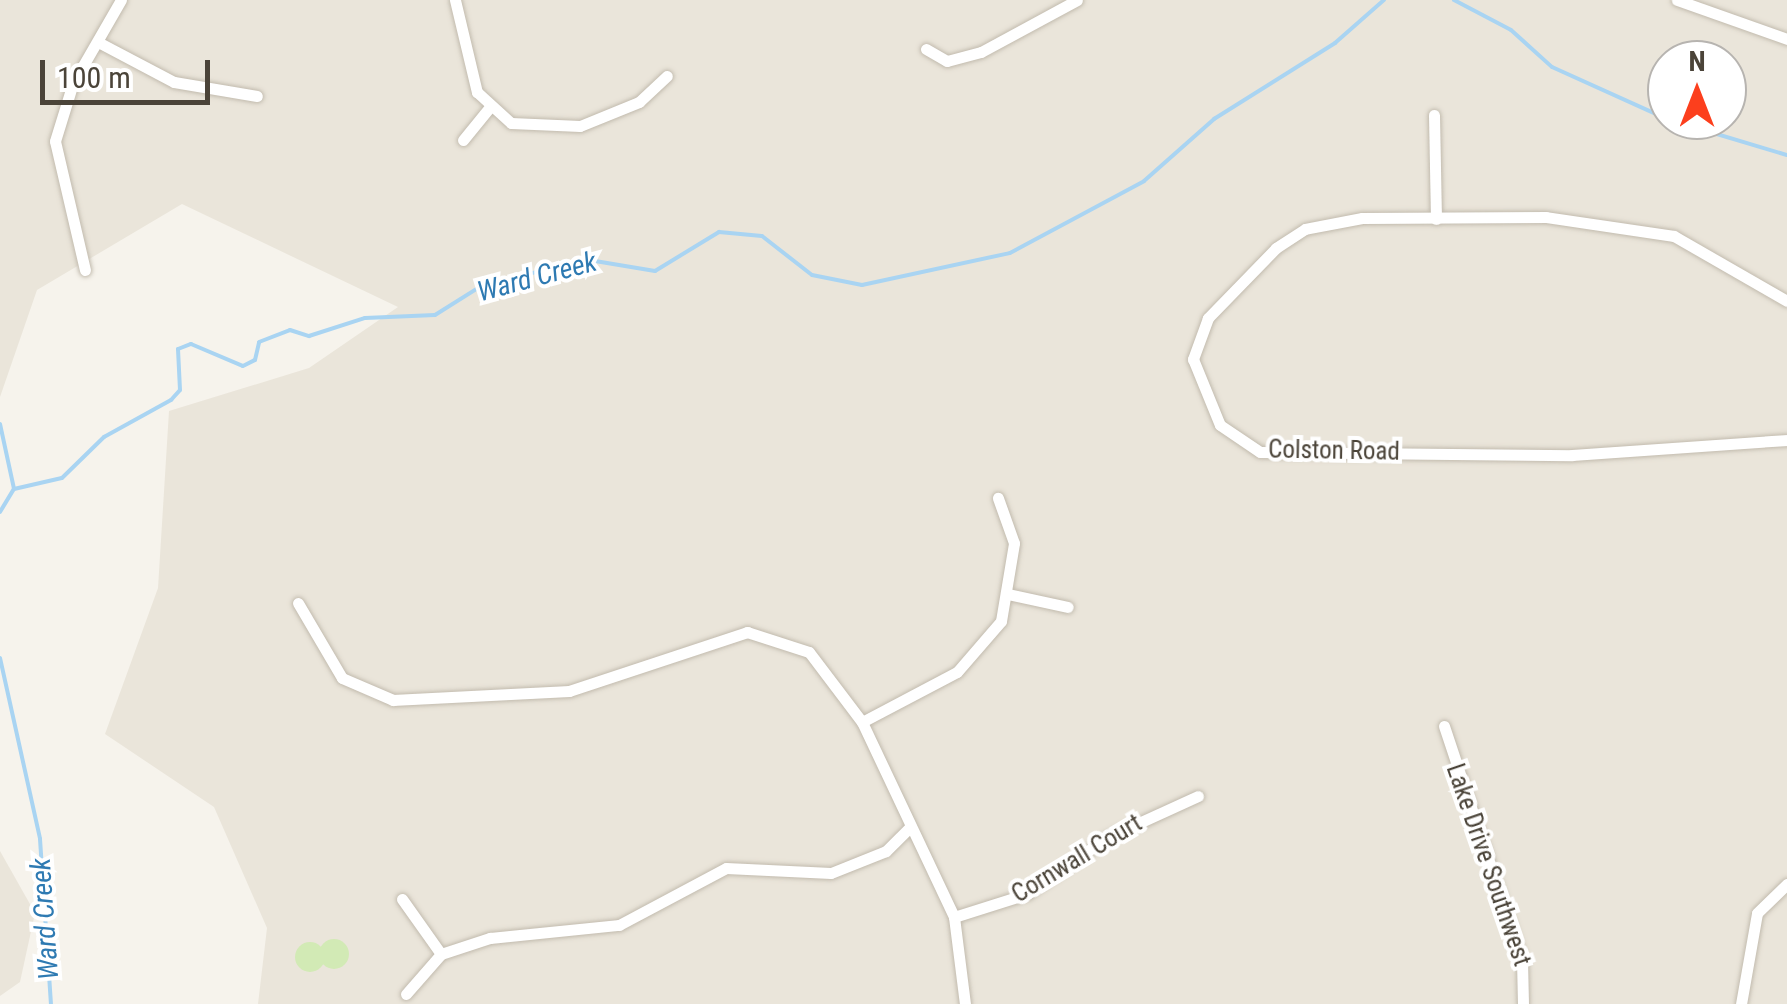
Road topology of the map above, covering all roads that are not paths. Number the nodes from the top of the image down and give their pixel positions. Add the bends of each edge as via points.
1 (121, 0) edge
2 (455, 0) edge
3 (1077, 0) edge
4 (1677, 0) edge
5 (1787, 39) edge
6 (98, 42) junction
7 (926, 50) dead end
8 (667, 76) dead end
9 (257, 96) dead end
10 (489, 108) junction
11 (1434, 115) dead end
12 (464, 140) dead end
13 (1436, 220) junction
14 (85, 270) dead end
15 (1787, 301) edge
16 (1787, 440) edge
17 (998, 498) dead end
18 (1008, 594) junction
19 (298, 603) dead end
20 (1068, 607) dead end
21 (862, 722) junction
22 (1444, 726) dead end
23 (1198, 796) dead end
24 (909, 828) junction
25 (1787, 884) edge
26 (402, 899) dead end
27 (954, 917) junction
28 (441, 954) junction
29 (406, 994) dead end
30 (965, 1004) edge
31 (1523, 1004) edge
32 (1741, 1004) edge

1 - 6 street
2 - 10 street via 466,67
3 - 7 street via 981,52 947,61
4 - 5 street
6 - 9 street via 174,82
6 - 14 street via 72,82 54,142
8 - 10 street via 638,102 560,131 511,123
10 - 12 street
11 - 13 street
13 - 15 street, Colston Road via 1546,216 1674,236
13 - 16 street, Colston Road via 1305,229 1240,282 1208,318 1193,359 1220,425 1260,452 1322,456 1684,452
17 - 18 street via 1014,543
18 - 20 street
18 - 21 street via 1002,621 970,662
19 - 21 street via 342,678 393,700 569,692 747,632 822,662
21 - 24 street
22 - 31 street, Lake Drive Southwest via 1522,960
23 - 27 street, Cornwall Court via 1106,838 1027,894
24 - 27 street
24 - 28 street via 886,852 831,873 726,868 619,925 490,938
25 - 32 street via 1756,914
26 - 28 street
27 - 30 street
28 - 29 street

